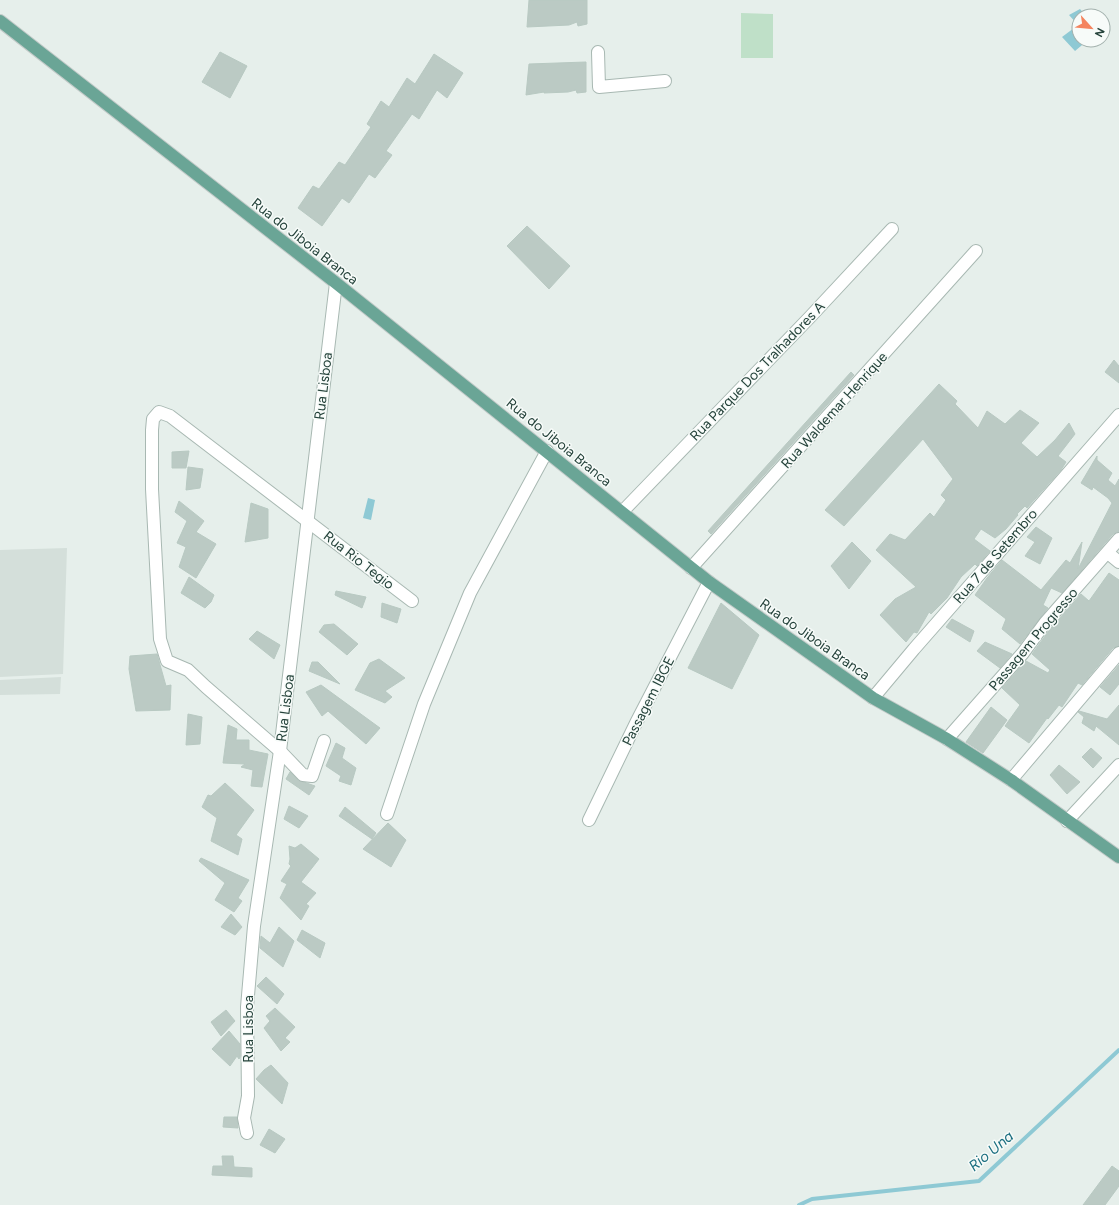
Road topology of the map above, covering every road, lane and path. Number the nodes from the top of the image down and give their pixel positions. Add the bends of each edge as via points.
1 (0, 21) edge
2 (598, 52) dead end
3 (665, 81) dead end
4 (892, 229) dead end
5 (976, 251) dead end
6 (336, 283) junction
7 (1119, 415) edge
8 (547, 451) junction
9 (622, 512) junction
10 (307, 520) junction
11 (1119, 540) edge
12 (1108, 553) junction
13 (1119, 562) edge
14 (691, 568) junction
15 (709, 582) junction
16 (412, 600) dead end
17 (1119, 653) edge
18 (873, 698) junction
19 (947, 739) junction
20 (324, 741) dead end
21 (280, 751) junction
22 (1119, 765) edge
23 (1011, 780) junction
24 (387, 814) dead end
25 (589, 820) dead end
26 (1067, 821) junction
27 (1119, 857) edge
28 (247, 1133) dead end

1 - 6 main road, Rua do Jiboia Branca
2 - 3 street via 599,87
4 - 9 street, Rua Parque Dos Tralhadores A
5 - 14 street, Rua Waldemar Henrique
6 - 8 main road, Rua do Jiboia Branca
6 - 10 street, Rua Lisboa
7 - 18 street, Rua 7 de Setembro
8 - 9 main road, Rua do Jiboia Branca
8 - 24 street via 470,593 424,704
9 - 14 main road, Rua do Jiboia Branca
10 - 16 street, Rua Rio Tegio
10 - 21 street, Rua Lisboa
10 - 21 street, Rua Rio Tegio via 170,416 163,412 155,415 152,430 152,489 160,639 167,661 188,670
11 - 12 street, Passagem Progresso
12 - 13 street
12 - 19 street, Passagem Progresso
14 - 15 main road, Rua do Jiboia Branca
15 - 18 main road, Rua do Jiboia Branca
15 - 25 street, Passagem IBGE
17 - 23 street
18 - 19 main road, Rua do Jiboia Branca
19 - 23 main road, Rua do Jiboia Branca
20 - 21 street via 310,777 303,775
21 - 28 street, Rua Lisboa via 254,926 247,1006 248,1096 244,1118
22 - 26 street
23 - 26 main road, Rua do Jiboia Branca
26 - 27 main road, Rua do Jiboia Branca

